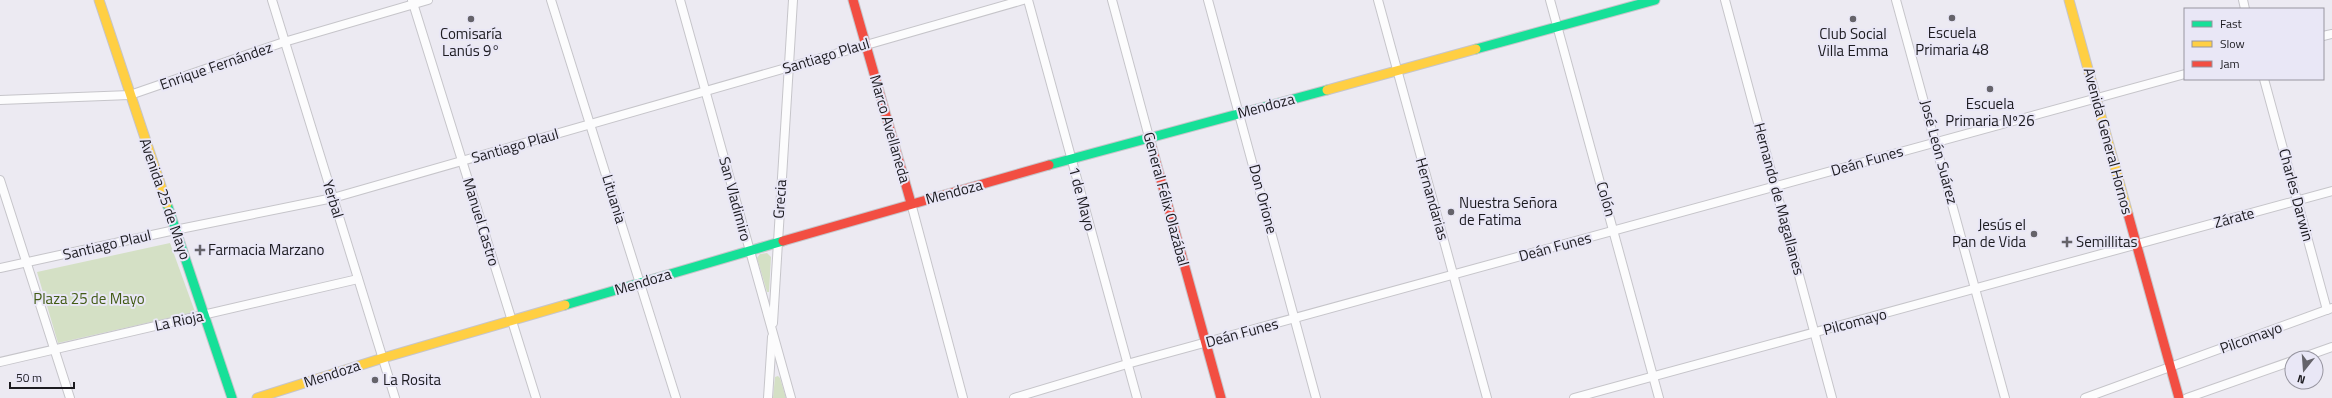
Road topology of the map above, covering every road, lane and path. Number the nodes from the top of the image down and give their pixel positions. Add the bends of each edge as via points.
1 (98, 0) edge
2 (272, 0) edge
3 (428, 0) edge
4 (551, 0) edge
5 (680, 0) edge
6 (793, 0) edge
7 (853, 0) edge
8 (1023, 0) edge
9 (1028, 0) edge
10 (1112, 0) edge
11 (1208, 0) edge
12 (1378, 0) edge
13 (1550, 0) edge
14 (1655, 0) edge
15 (1725, 0) edge
16 (1896, 0) edge
17 (2069, 0) edge
18 (413, 2) edge
19 (1557, 26) junction
20 (284, 42) junction
21 (865, 44) junction
22 (788, 68) junction
23 (1396, 70) junction
24 (2184, 74) edge
25 (2264, 80) edge
26 (706, 91) junction
27 (130, 96) junction
28 (2096, 97) junction
29 (0, 100) edge
30 (1240, 114) junction
31 (590, 124) junction
32 (1149, 137) junction
33 (1936, 142) junction
34 (1071, 159) junction
35 (462, 161) junction
36 (0, 180) edge
37 (1776, 187) junction
38 (2332, 191) edge
39 (333, 198) junction
40 (2298, 201) junction
41 (911, 203) junction
42 (175, 230) junction
43 (1615, 231) junction
44 (777, 243) junction
45 (2137, 244) junction
46 (749, 250) junction
47 (26, 263) junction
48 (0, 268) edge
49 (1454, 275) junction
50 (358, 279) junction
51 (641, 284) junction
52 (1976, 289) junction
53 (2330, 309) edge
54 (205, 315) junction
55 (1295, 319) junction
56 (512, 321) junction
57 (773, 330) junction
58 (1815, 332) junction
59 (1206, 343) junction
60 (54, 349) junction
61 (383, 358) junction
62 (0, 362) edge
63 (1127, 364) junction
64 (2284, 364) edge
65 (2170, 368) junction
66 (1654, 376) junction
67 (70, 398) edge
68 (232, 398) edge
69 (257, 398) edge
70 (395, 398) edge
71 (536, 398) edge
72 (676, 398) edge
73 (768, 398) edge
74 (791, 398) edge
75 (963, 398) edge
76 (1014, 398) edge
77 (1137, 398) edge
78 (1221, 398) edge
79 (1316, 398) edge
80 (1487, 398) edge
81 (1574, 398) edge
82 (1659, 398) edge
83 (1832, 398) edge
84 (2005, 398) edge
85 (2085, 398) edge
86 (2179, 398) edge
87 (2187, 398) edge

1 - 27 street, Avenida 25 de Mayo
2 - 20 street, Yerbal
3 - 18 street, Enrique Fernández
4 - 31 street, Lituania
5 - 26 street, San Vladimiro
6 - 22 street, Grecia
7 - 21 street, Marco Avellaneda
8 - 21 street, Santiago Plaul
9 - 34 street, 1 de Mayo
10 - 32 street, General Félix Olazábal
11 - 30 street, Don Orione
12 - 23 street, Hernandarias
13 - 19 street, Colón
14 - 19 street, Mendoza
15 - 37 street, Hernando de Magallanes
16 - 33 street, José León Suárez
17 - 28 street, Avenida General Hornos
18 - 20 street, Enrique Fernández
18 - 35 street, Manuel Castro
19 - 23 street, Mendoza
19 - 43 street, Colón
20 - 27 street, Enrique Fernández
20 - 39 street, Yerbal
21 - 22 street, Santiago Plaul
21 - 41 street, Marco Avellaneda
22 - 26 street, Santiago Plaul
22 - 44 street, Grecia
23 - 30 street, Mendoza
23 - 49 street, Hernandarias
24 - 28 street, Deán Funes
25 - 40 street, Charles Darwin
26 - 31 street, Santiago Plaul
26 - 46 street, San Vladimiro
27 - 29 street, Enrique Fernández
27 - 42 street, Avenida 25 de Mayo
28 - 33 street, Deán Funes
28 - 45 street, Avenida General Hornos
30 - 32 street, Mendoza
30 - 55 street, Don Orione
31 - 35 street, Santiago Plaul
31 - 51 street, Lituania
32 - 34 street, Mendoza
32 - 59 street, General Félix Olazábal
33 - 37 street, Deán Funes
33 - 52 street, José León Suárez
34 - 41 street, Mendoza
34 - 63 street, 1 de Mayo
35 - 39 street, Santiago Plaul
35 - 56 street, Manuel Castro
36 - 47 street
37 - 43 street, Deán Funes
37 - 58 street, Hernando de Magallanes
38 - 40 street, Zárate
39 - 42 street, Santiago Plaul
39 - 50 street, Yerbal
40 - 45 street, Zárate
40 - 53 street, Charles Darwin
41 - 44 street, Mendoza
41 - 75 street, Marco Avellaneda
42 - 47 street, Santiago Plaul
42 - 54 street, Avenida 25 de Mayo
43 - 49 street, Deán Funes
43 - 66 street, Colón
44 - 46 street, Mendoza
44 - 57 street, Grecia
45 - 52 street, Pilcomayo
45 - 65 street, Avenida General Hornos
46 - 51 street, Mendoza
46 - 57 street, San Vladimiro
47 - 48 street, Santiago Plaul
47 - 60 street
49 - 55 street, Deán Funes
49 - 80 street, Hernandarias
50 - 54 street, La Rioja
50 - 61 street, Yerbal
51 - 56 street, Mendoza
51 - 72 street, Lituania
52 - 58 street, Pilcomayo
52 - 84 street, José León Suárez
53 - 65 street, Pilcomayo
54 - 60 street, La Rioja
54 - 68 street, Avenida 25 de Mayo
55 - 59 street, Deán Funes
55 - 79 street, Don Orione
56 - 61 street, Mendoza
56 - 71 street, Manuel Castro
57 - 73 street, Grecia
57 - 74 street, San Vladimiro
58 - 66 street, Pilcomayo
58 - 83 street, Hernando de Magallanes
59 - 63 street, Deán Funes
59 - 78 street, General Félix Olazábal
60 - 62 street, La Rioja
60 - 67 street
61 - 69 street, Mendoza
61 - 70 street, Yerbal
63 - 76 street, Deán Funes
63 - 77 street, 1 de Mayo
64 - 87 street
65 - 85 street, Pilcomayo
65 - 86 street, Avenida General Hornos
66 - 81 street, Pilcomayo
66 - 82 street, Colón

